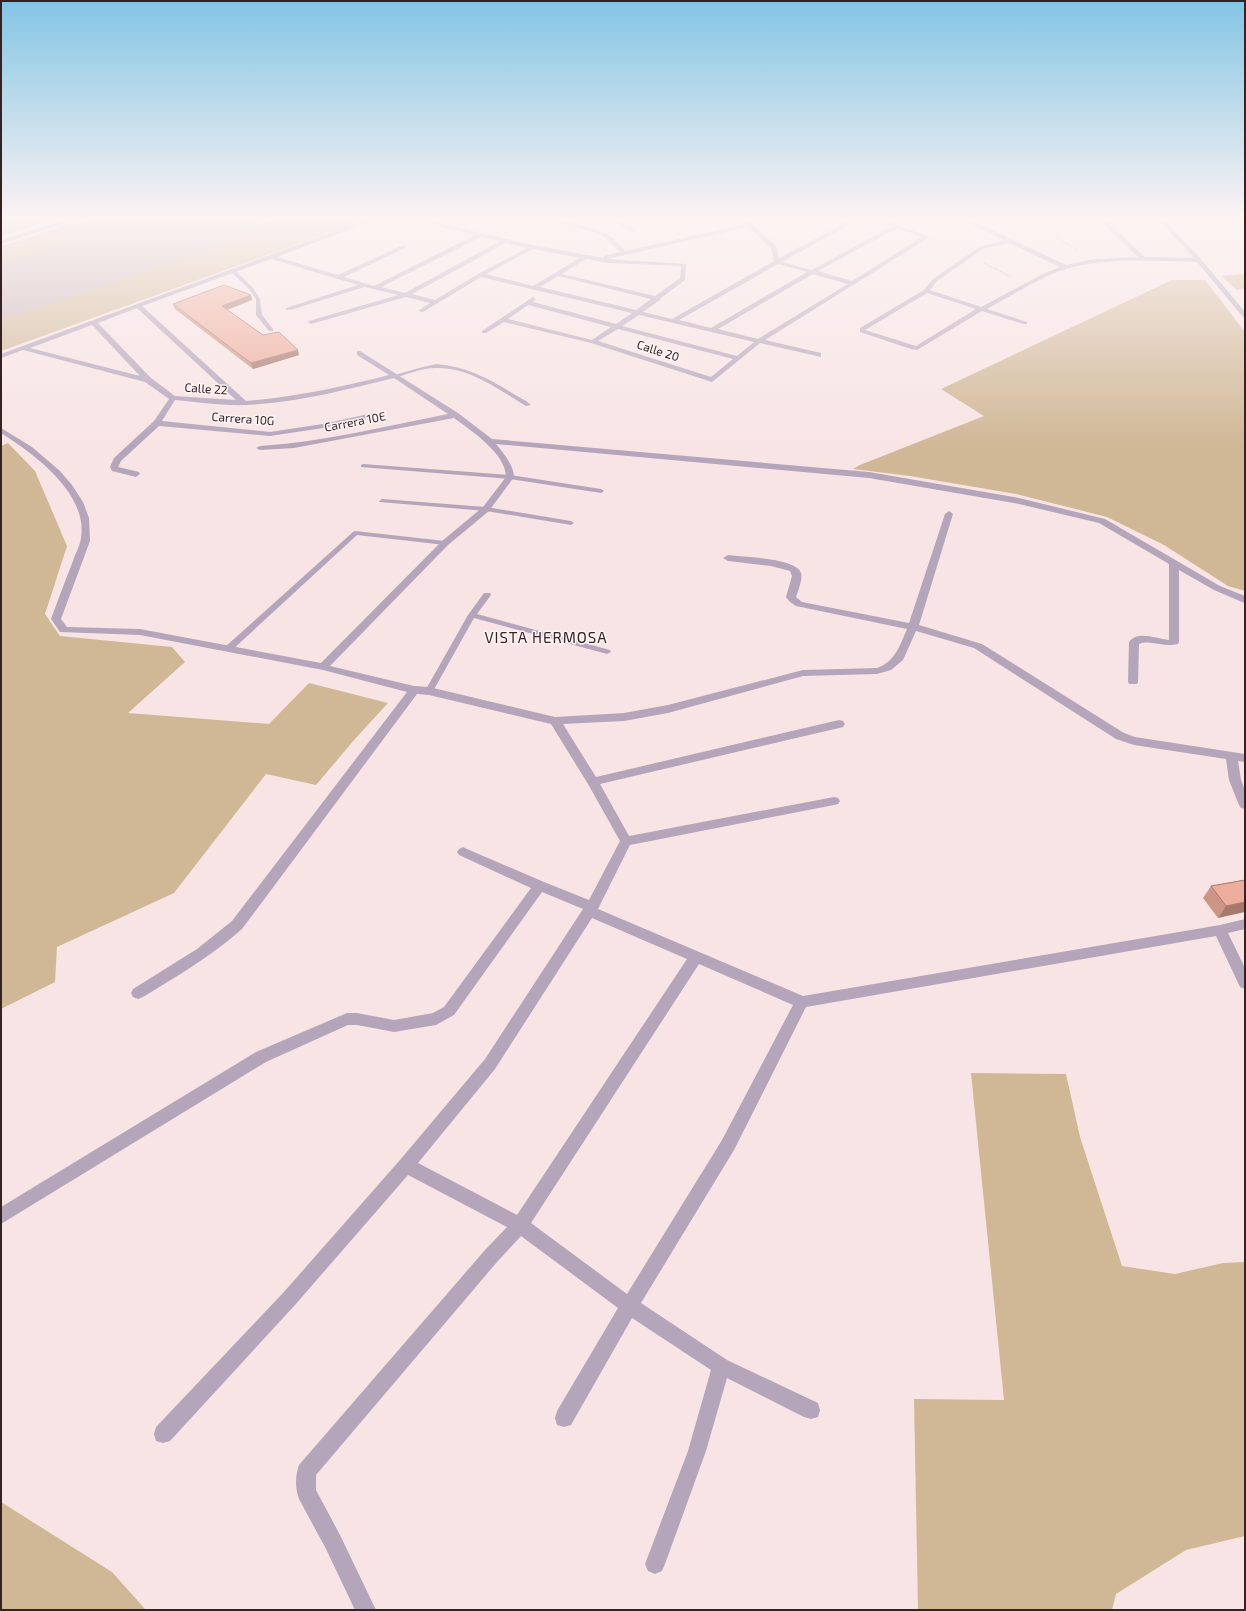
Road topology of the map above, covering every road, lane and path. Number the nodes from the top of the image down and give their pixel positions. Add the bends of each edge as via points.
1 (170, 294) edge
2 (255, 294) edge
3 (334, 294) edge
4 (402, 294) edge
5 (449, 294) edge
6 (541, 294) edge
7 (560, 294) edge
8 (638, 294) edge
9 (664, 294) edge
10 (720, 294) edge
11 (774, 294) edge
12 (835, 294) edge
13 (921, 294) edge
14 (937, 294) edge
15 (1010, 294) edge
16 (1227, 294) edge
17 (406, 295) junction
18 (658, 299) junction
19 (436, 302) junction
20 (528, 303) junction
21 (138, 306) junction
22 (288, 308) dead end
23 (983, 308) junction
24 (421, 311) dead end
25 (638, 312) junction
26 (1245, 316) edge
27 (505, 320) junction
28 (673, 321) junction
29 (93, 322) junction
30 (311, 322) dead end
31 (1025, 323) dead end
32 (615, 327) junction
33 (271, 330) dead end
34 (712, 330) junction
35 (484, 332) dead end
36 (593, 342) junction
37 (758, 342) junction
38 (23, 348) junction
39 (360, 353) dead end
40 (818, 355) dead end
41 (1, 356) edge
42 (738, 358) junction
43 (394, 376) junction
44 (148, 380) junction
45 (173, 398) junction
46 (244, 403) junction
47 (528, 405) dead end
48 (373, 415) dead end
49 (456, 415) junction
50 (157, 423) junction
51 (1, 430) edge
52 (490, 441) junction
53 (260, 448) dead end
54 (362, 466) dead end
55 (136, 474) dead end
56 (510, 478) junction
57 (601, 490) dead end
58 (382, 501) dead end
59 (486, 509) junction
60 (949, 514) dead end
61 (571, 523) dead end
62 (445, 543) junction
63 (728, 558) dead end
64 (1174, 564) junction
65 (487, 595) dead end
66 (1245, 600) edge
67 (472, 615) junction
68 (913, 627) junction
69 (228, 649) junction
70 (607, 652) dead end
71 (323, 667) junction
72 (1133, 682) dead end
73 (414, 690) junction
74 (429, 691) junction
75 (555, 721) junction
76 (839, 724) dead end
77 (1232, 756) junction
78 (1245, 758) edge
79 (593, 782) junction
80 (834, 801) dead end
81 (1245, 805) edge
82 (626, 842) junction
83 (462, 852) dead end
84 (539, 886) junction
85 (591, 909) junction
86 (1245, 924) edge
87 (1220, 930) junction
88 (696, 957) junction
89 (1245, 983) edge
90 (138, 993) dead end
91 (802, 1002) junction
92 (406, 1165) junction
93 (1, 1216) edge
94 (520, 1225) junction
95 (629, 1306) junction
96 (721, 1366) junction
97 (811, 1410) dead end
98 (564, 1418) dead end
99 (163, 1434) dead end
100 (656, 1564) dead end
101 (366, 1610) edge

1 - 21 street
2 - 33 lane via 260,315
3 - 22 street
4 - 17 street
5 - 19 street
6 - 20 street
7 - 25 street
8 - 18 street
9 - 18 street
10 - 28 street
11 - 34 street
12 - 37 street
13 - 23 street via 862,331 912,348 920,348
14 - 23 street
15 - 23 street
16 - 26 street
17 - 19 street
17 - 30 street
18 - 25 street
19 - 24 street
20 - 27 street
20 - 32 street
21 - 29 street
21 - 46 street
23 - 31 street
25 - 28 street
25 - 32 street
27 - 35 street
27 - 36 street, Calle 20
28 - 34 street
29 - 38 street
29 - 44 street
32 - 36 street
32 - 42 street
34 - 37 street
36 - 42 street, Calle 20 via 712,380
37 - 40 street
37 - 42 street
38 - 41 street
38 - 44 street, Calle 22
39 - 43 street
43 - 46 street, Calle 22 via 326,392
43 - 47 lane via 435,366 458,368 473,372
43 - 49 street
44 - 45 street, Calle 22
45 - 46 street, Calle 22
45 - 50 street
48 - 50 street, Carrera 10G via 270,434
49 - 52 street
49 - 53 street, Carrera 10E via 308,443
50 - 55 street via 114,464 115,469
51 - 69 street via 48,464 72,492 84,516 86,537 56,619 64,630 140,632
52 - 56 street via 503,459
52 - 64 street via 869,475 1019,501 1102,521
54 - 56 lane
56 - 57 lane
56 - 59 street
58 - 59 lane
59 - 61 lane
59 - 62 street
60 - 68 street
62 - 69 lane via 355,533
62 - 71 street
63 - 68 street via 793,568 797,576 791,597 799,604
64 - 66 street via 1216,588
64 - 72 street via 1174,642 1142,638 1134,642
65 - 67 lane
67 - 70 lane
67 - 74 lane
68 - 75 street via 899,658 887,668 878,671 803,673 668,709 624,717
68 - 77 street via 978,646 1120,736 1158,746
69 - 71 street
71 - 73 street
73 - 74 street
73 - 90 street via 237,925 205,951
74 - 75 street
75 - 79 street
76 - 79 street
77 - 78 street
77 - 81 street via 1235,780
79 - 82 street
80 - 82 street
82 - 85 street
83 - 84 street
84 - 85 street
84 - 93 street via 449,1011 436,1019 394,1026 347,1019 261,1057
85 - 88 street
85 - 92 street via 490,1064
86 - 87 street
87 - 89 street
87 - 91 street
88 - 91 street
88 - 94 street
91 - 95 street via 728,1145
92 - 94 street
92 - 99 street via 290,1299
94 - 95 street
94 - 101 street via 490,1256 306,1472 306,1492
95 - 96 street
95 - 98 street
96 - 97 street
96 - 100 street via 697,1451

